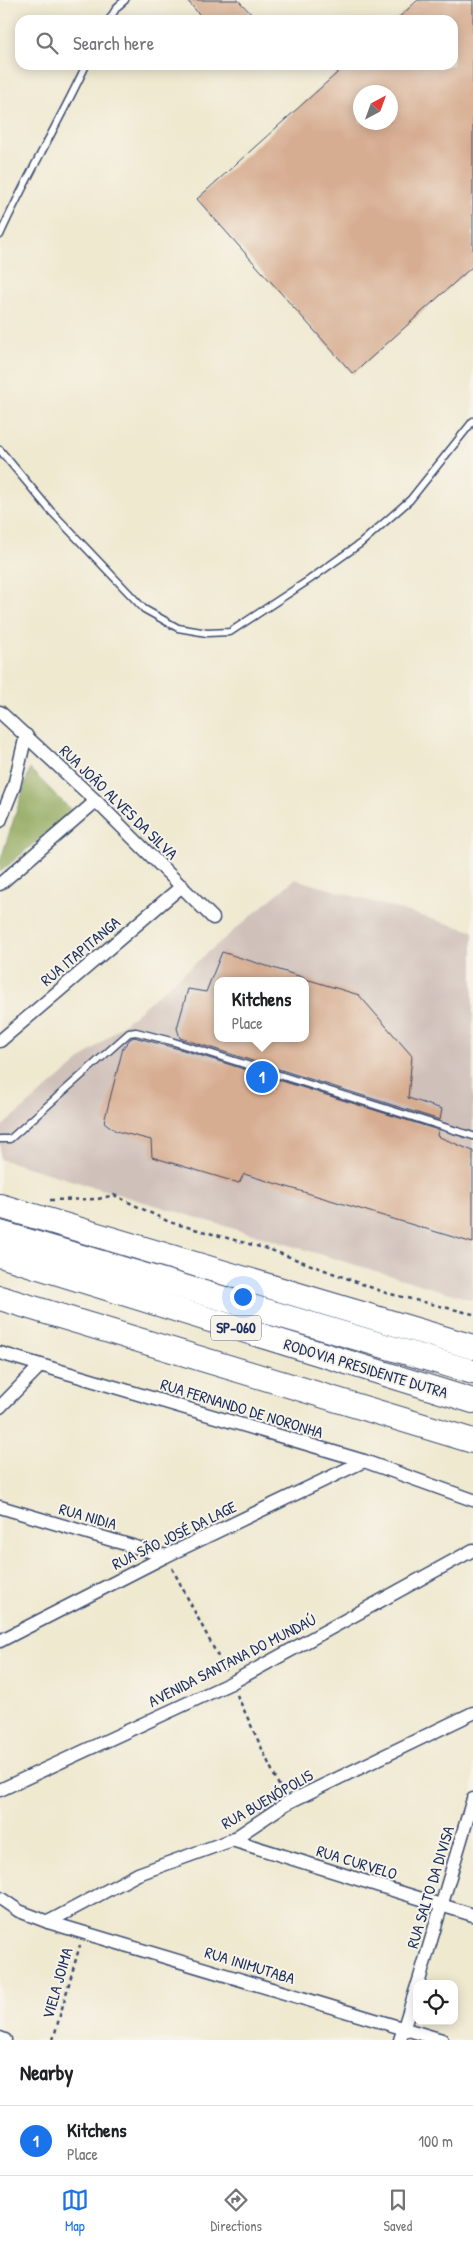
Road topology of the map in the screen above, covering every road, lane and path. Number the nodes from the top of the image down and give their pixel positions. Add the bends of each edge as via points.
1 (126, 0) edge
2 (112, 15) edge
3 (84, 70) edge
4 (0, 235) edge
5 (473, 422) edge
6 (0, 450) edge
7 (0, 712) edge
8 (26, 735) junction
9 (96, 801) junction
10 (0, 821) edge
11 (0, 884) edge
12 (182, 886) junction
13 (213, 918) dead end
14 (0, 1041) edge
15 (473, 1136) edge
16 (0, 1139) edge
17 (43, 1200) dead end
18 (0, 1206) edge
19 (0, 1233) edge
20 (0, 1255) edge
21 (0, 1298) edge
22 (473, 1314) edge
23 (473, 1347) edge
24 (0, 1353) edge
25 (41, 1365) junction
26 (473, 1372) edge
27 (473, 1401) edge
28 (0, 1407) edge
29 (473, 1441) edge
30 (364, 1461) junction
31 (473, 1500) edge
32 (0, 1507) edge
33 (473, 1550) edge
34 (166, 1556) junction
35 (0, 1641) edge
36 (473, 1713) edge
37 (0, 1790) edge
38 (473, 1799) edge
39 (232, 1840) junction
40 (0, 1898) edge
41 (442, 1905) junction
42 (473, 1915) edge
43 (48, 1922) junction
44 (84, 1932) junction
45 (419, 1980) edge
46 (413, 1998) edge
47 (402, 2034) edge
48 (0, 2038) edge
49 (5, 2040) edge
50 (53, 2040) edge
51 (442, 2040) edge

1 - 2 lane
3 - 4 lane
5 - 6 lane via 410,500 361,543 230,632 207,633 178,628 144,609 50,510
7 - 8 street, RUA JOÃO ALVES DA SILVA
8 - 9 street, RUA JOÃO ALVES DA SILVA
8 - 10 street via 14,786
9 - 11 street
9 - 12 street, RUA JOÃO ALVES DA SILVA
12 - 13 street, RUA JOÃO ALVES DA SILVA
12 - 14 street, RUA ITAPITANGA
15 - 16 lane via 136,1032 130,1033 10,1138
17 - 22 path via 98,1199 114,1195 169,1222 271,1250 386,1293
18 - 23 highway
19 - 26 highway, RODOVIA PRESIDENTE DUTRA / SP-060
20 - 27 highway, RODOVIA PRESIDENTE DUTRA / SP-060
21 - 29 highway, SP-060
24 - 25 street, RUA FERNANDO DE NORONHA
25 - 28 street
25 - 30 street, RUA FERNANDO DE NORONHA
30 - 31 street, RUA FERNANDO DE NORONHA
30 - 34 street, RUA SÃO JOSÉ DA LAGE
32 - 34 street, RUA NIDIA
33 - 37 street, AVENIDA SANTANA DO MUNDAÚ via 231,1683
34 - 35 street, RUA SÃO JOSÉ DA LAGE
36 - 39 street, RUA BUENÓPOLIS via 287,1803
38 - 41 street, RUA SALTO DA DIVISA
39 - 41 street, RUA CURVELO
39 - 43 street, RUA BUENÓPOLIS via 138,1874
40 - 43 street, RUA INIMUTABA via 18,1911
41 - 42 street, RUA CURVELO
41 - 45 street, RUA SALTO DA DIVISA
43 - 44 street, RUA INIMUTABA
44 - 47 street, RUA INIMUTABA
44 - 50 path, VIELA JOIMA
46 - 47 street, RUA SALTO DA DIVISA
47 - 51 street, RUA INIMUTABA
48 - 49 street

